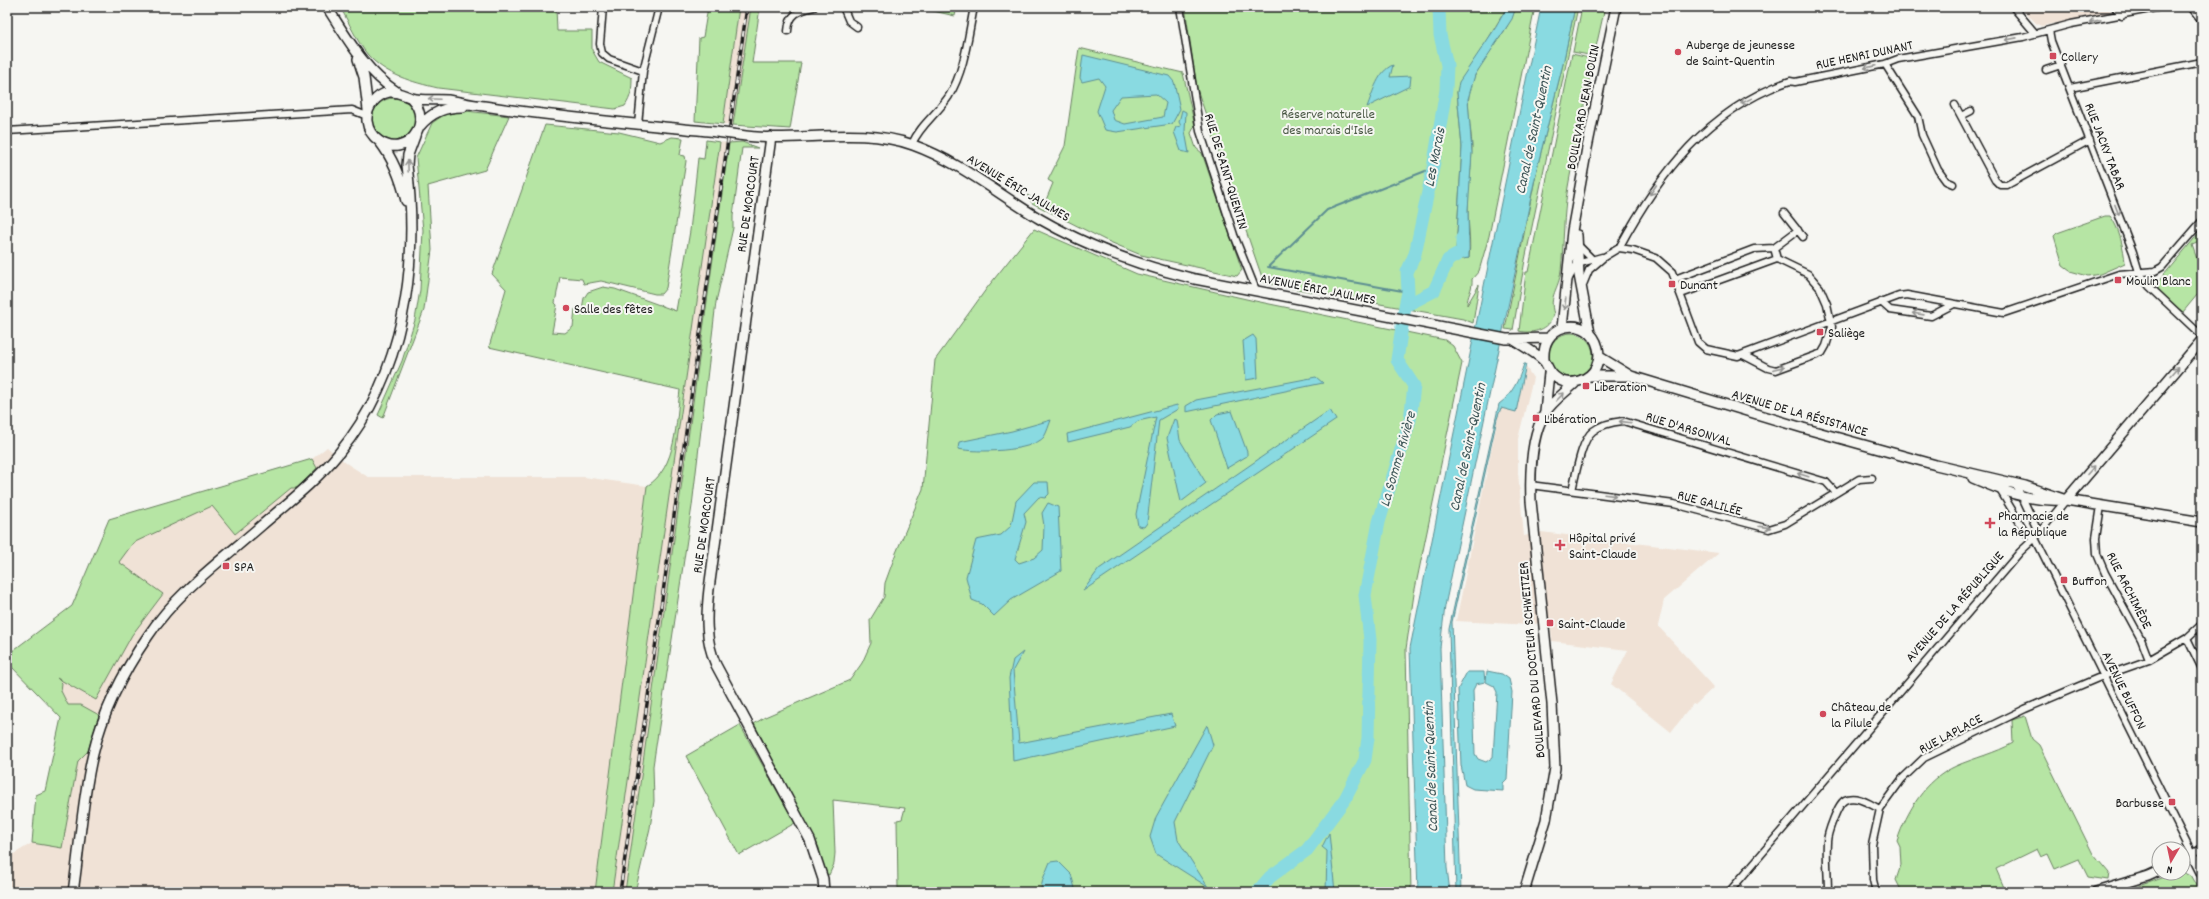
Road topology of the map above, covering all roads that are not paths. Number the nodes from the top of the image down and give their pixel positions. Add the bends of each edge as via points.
1 (327, 7) edge
2 (602, 7) edge
3 (659, 7) edge
4 (814, 7) edge
5 (843, 7) edge
6 (974, 7) edge
7 (1180, 7) edge
8 (1616, 7) edge
9 (2013, 7) edge
10 (2115, 7) edge
11 (2161, 7) edge
12 (2191, 7) edge
13 (2122, 16) junction
14 (2202, 21) edge
15 (857, 27) dead end
16 (2049, 30) junction
17 (788, 31) dead end
18 (2035, 33) junction
19 (351, 45) junction
20 (2202, 62) edge
21 (1885, 64) junction
22 (2061, 65) junction
23 (2046, 70) dead end
24 (643, 71) junction
25 (2070, 88) junction
26 (397, 92) junction
27 (411, 98) junction
28 (1955, 105) dead end
29 (484, 106) junction
30 (1971, 111) dead end
31 (368, 113) junction
32 (1961, 116) junction
33 (638, 125) junction
34 (420, 126) junction
35 (7, 131) edge
36 (415, 136) junction
37 (770, 137) junction
38 (2090, 140) junction
39 (379, 141) junction
40 (912, 144) junction
41 (1953, 184) dead end
42 (1576, 213) junction
43 (1784, 213) dead end
44 (2202, 221) edge
45 (1798, 230) junction
46 (411, 233) junction
47 (1803, 237) dead end
48 (1577, 244) junction
49 (1619, 248) junction
50 (1774, 248) junction
51 (1604, 257) junction
52 (1592, 259) junction
53 (1777, 259) junction
54 (1577, 264) junction
55 (2139, 272) junction
56 (1675, 279) junction
57 (1568, 281) junction
58 (1582, 289) junction
59 (1256, 290) junction
60 (1681, 294) junction
61 (1881, 302) junction
62 (1954, 304) junction
63 (1830, 321) junction
64 (1562, 328) junction
65 (1590, 333) junction
66 (2202, 336) edge
67 (1548, 338) junction
68 (1510, 340) junction
69 (2202, 340) edge
70 (1743, 355) junction
71 (1600, 357) junction
72 (1544, 360) junction
73 (1549, 373) junction
74 (1590, 376) junction
75 (1631, 376) junction
76 (1576, 382) junction
77 (1545, 412) junction
78 (1961, 472) junction
79 (1872, 478) dead end
80 (2016, 484) junction
81 (1530, 485) junction
82 (1572, 490) junction
83 (2000, 490) junction
84 (1836, 493) junction
85 (2022, 497) junction
86 (2066, 500) junction
87 (2102, 506) junction
88 (2202, 522) edge
89 (2035, 538) junction
90 (2202, 624) edge
91 (2187, 638) junction
92 (2149, 660) junction
93 (2202, 669) edge
94 (2104, 676) junction
95 (1880, 809) junction
96 (2202, 847) edge
97 (2192, 854) junction
98 (2151, 874) edge
99 (2202, 874) edge
100 (73, 892) edge
101 (824, 892) edge
102 (1524, 892) edge
103 (1729, 892) edge
104 (1828, 892) edge
105 (1876, 892) edge
106 (2096, 892) edge

1 - 19 street
2 - 24 street via 602,53 609,59
3 - 24 street
4 - 17 street via 794,14 789,22
5 - 15 street via 849,21
6 - 40 street via 957,80 941,107 918,132
7 - 59 street, RUE DE SAINT-QUENTIN via 1200,131 1234,235
8 - 42 street, BOULEVARD JEAN BOUIN
9 - 18 street
10 - 13 street
11 - 13 street, RUE HENRI DUNANT
12 - 14 street
13 -> 16 street, RUE HENRI DUNANT
16 - 18 street, RUE HENRI DUNANT
16 - 22 street, RUE JACKY TABAR
18 -> 21 street, RUE HENRI DUNANT via 1967,48 1898,59
19 - 26 street via 381,81
19 - 31 street via 364,77
20 - 25 street
21 - 41 street via 1918,116 1922,135 1938,170 1946,181
21 -> 49 street, RUE HENRI DUNANT via 1790,81 1762,91 1741,103 1700,135 1661,179 1639,211
22 - 23 street
22 - 25 street, RUE JACKY TABAR
24 - 33 street
25 - 38 street, RUE JACKY TABAR
26 - 27 street
26 - 31 street via 380,96
29 -> 27 street via 449,100
27 - 34 street via 420,110
28 - 32 street
29 - 33 street, AVENUE ÉRIC JAULMES
29 - 34 street via 451,107 429,116
30 - 32 street
31 - 35 street via 352,110
31 - 39 street via 371,133
32 - 38 street via 1995,180 2004,186
33 - 37 street, AVENUE ÉRIC JAULMES, bridge
34 - 36 street
36 - 39 street via 406,143 396,146
46 -> 36 street via 407,165
37 - 40 street, AVENUE ÉRIC JAULMES via 858,135
37 - 101 street, RUE DE MORCOURT via 706,627 711,655 810,840 823,879
38 -> 55 street, RUE JACKY TABAR
39 - 46 street via 392,160 402,185
40 - 59 street, AVENUE ÉRIC JAULMES via 963,168 1041,220 1120,257 1180,276
42 - 48 street
42 - 57 street
43 - 45 street
44 - 55 street via 2162,267 2155,271
45 - 47 street
45 - 50 street
46 - 100 street via 408,292 399,331 375,396 354,432 340,452 313,480 189,586 148,635 114,694 98,737 88,778
48 - 52 street
48 - 54 street
49 - 51 street
49 - 56 street via 1656,258 1672,272
50 - 53 street
50 - 56 street via 1754,249
51 - 52 street
51 - 58 street via 1589,270
52 - 54 street
53 - 60 street
53 - 63 street via 1808,274 1815,281 1827,304
54 - 57 street
54 - 58 street
55 - 62 street via 2119,274 2004,313
55 - 66 street, RUE JACKY TABAR via 2148,286
56 - 60 street
57 -> 64 street
58 - 65 street
59 - 68 street, AVENUE ÉRIC JAULMES
60 - 70 street via 1698,342 1706,349
61 - 62 street via 1907,295
62 -> 61 street via 1931,316 1890,310
61 - 63 street
63 - 70 street
70 -> 63 street via 1776,370 1822,353 1832,331
64 - 65 street via 1577,327
64 - 67 street
65 - 71 street via 1596,340
67 - 68 street
67 - 72 street via 1543,352
68 - 72 street
86 -> 69 street, AVENUE DE LA RÉPUBLIQUE
71 - 74 street
71 - 75 street
72 - 73 street
73 - 76 street via 1559,380
73 - 77 street, BOULEVARD DU DOCTEUR SCHWEITZER
74 - 75 street
74 - 76 street
75 - 78 street, AVENUE DE LA RÉSISTANCE
77 -> 76 street
77 - 81 street, BOULEVARD DU DOCTEUR SCHWEITZER via 1535,444
78 - 80 street, AVENUE DE LA RÉSISTANCE
78 - 83 street, AVENUE DE LA RÉSISTANCE
79 - 84 street, RUE GALILÉE via 1859,478
80 - 85 street, AVENUE BUFFON
80 - 86 street, AVENUE DE LA RÉSISTANCE
81 - 82 street, RUE GALILÉE
81 - 102 street, BOULEVARD DU DOCTEUR SCHWEITZER via 1552,704 1555,768 1549,808
82 -> 84 street, RUE GALILÉE via 1674,504 1769,529 1785,524
84 -> 82 street, RUE D'ARSONVAL via 1826,482 1623,421 1606,423 1592,431 1584,445
83 - 85 street, AVENUE DE LA RÉSISTANCE
83 - 89 street, AVENUE BUFFON via 2026,533
85 - 86 street, AVENUE DE LA RÉSISTANCE via 2050,501
85 - 89 street, AVENUE BUFFON via 2036,527
86 - 87 street
86 - 89 street, AVENUE DE LA RÉPUBLIQUE
87 - 88 street
87 - 92 street, RUE ARCHIMÈDE via 2096,538 2097,554 2141,639
89 - 94 street, AVENUE BUFFON
89 - 103 street, AVENUE DE LA RÉPUBLIQUE via 2020,552
90 - 91 street, RUE LAPLACE
91 - 92 street, RUE LAPLACE
91 - 93 street
92 - 94 street, RUE LAPLACE
94 - 95 street, RUE LAPLACE via 1999,721 1924,758 1902,779
94 - 97 street, AVENUE BUFFON
95 - 104 street via 1852,798 1839,806 1827,840
95 - 105 street, RUE LAPLACE via 1872,844
96 - 97 street
97 - 99 street
98 - 106 street

